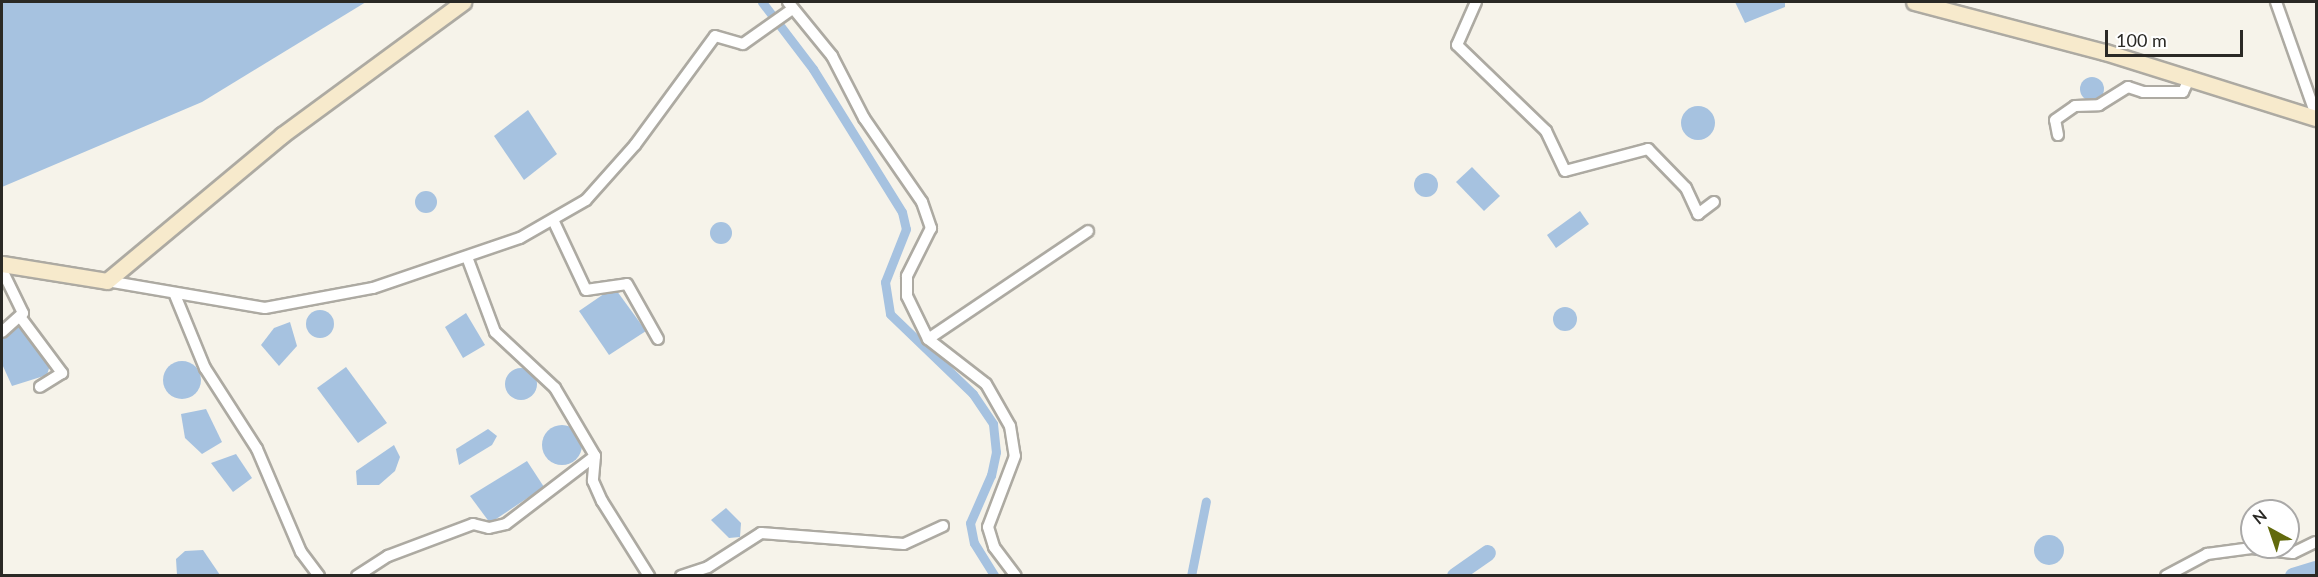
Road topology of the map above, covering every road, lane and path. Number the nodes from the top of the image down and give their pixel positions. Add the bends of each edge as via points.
1 (463, 2) edge
2 (1476, 2) edge
3 (1914, 2) edge
4 (2276, 2) edge
5 (790, 6) edge
6 (2190, 77) junction
7 (2316, 116) edge
8 (2058, 135) dead end
9 (1714, 202) dead end
10 (554, 222) junction
11 (1088, 231) dead end
12 (467, 257) junction
13 (2, 264) edge
14 (2, 270) edge
15 (107, 281) junction
16 (175, 295) junction
17 (21, 318) junction
18 (2, 332) edge
19 (658, 339) dead end
20 (928, 339) junction
21 (40, 387) dead end
22 (595, 456) junction
23 (943, 526) dead end
24 (2316, 542) edge
25 (319, 576) edge
26 (357, 576) edge
27 (649, 576) edge
28 (681, 576) edge
29 (1016, 576) edge
30 (2166, 576) edge

1 - 15 street via 282,135
2 - 9 street via 1457,45 1546,131 1564,171 1648,149 1686,188 1698,214
3 - 6 street
4 - 7 street
5 - 10 street via 769,29 743,44 723,37 709,41 635,144 586,200
5 - 20 street via 832,56 864,118 922,202 931,228 906,285
6 - 7 street
6 - 8 street via 2183,92 2143,92 2128,87 2099,105 2075,106 2055,120
10 - 12 street
10 - 19 street via 586,290 627,284
11 - 20 street
12 - 16 street via 373,288 265,308
12 - 22 street via 495,332 555,388
13 - 15 street
14 - 17 street via 21,305
15 - 16 street
16 - 25 street via 205,368 257,449 301,552
17 - 18 street
17 - 21 street via 62,373
20 - 29 street via 986,384 1010,426 1015,456 988,527 994,547
22 - 26 street via 506,524 489,528 473,524 388,556
22 - 27 street via 593,481
23 - 28 street via 904,544 761,533 708,567
24 - 30 street via 2293,554 2252,548 2207,554

